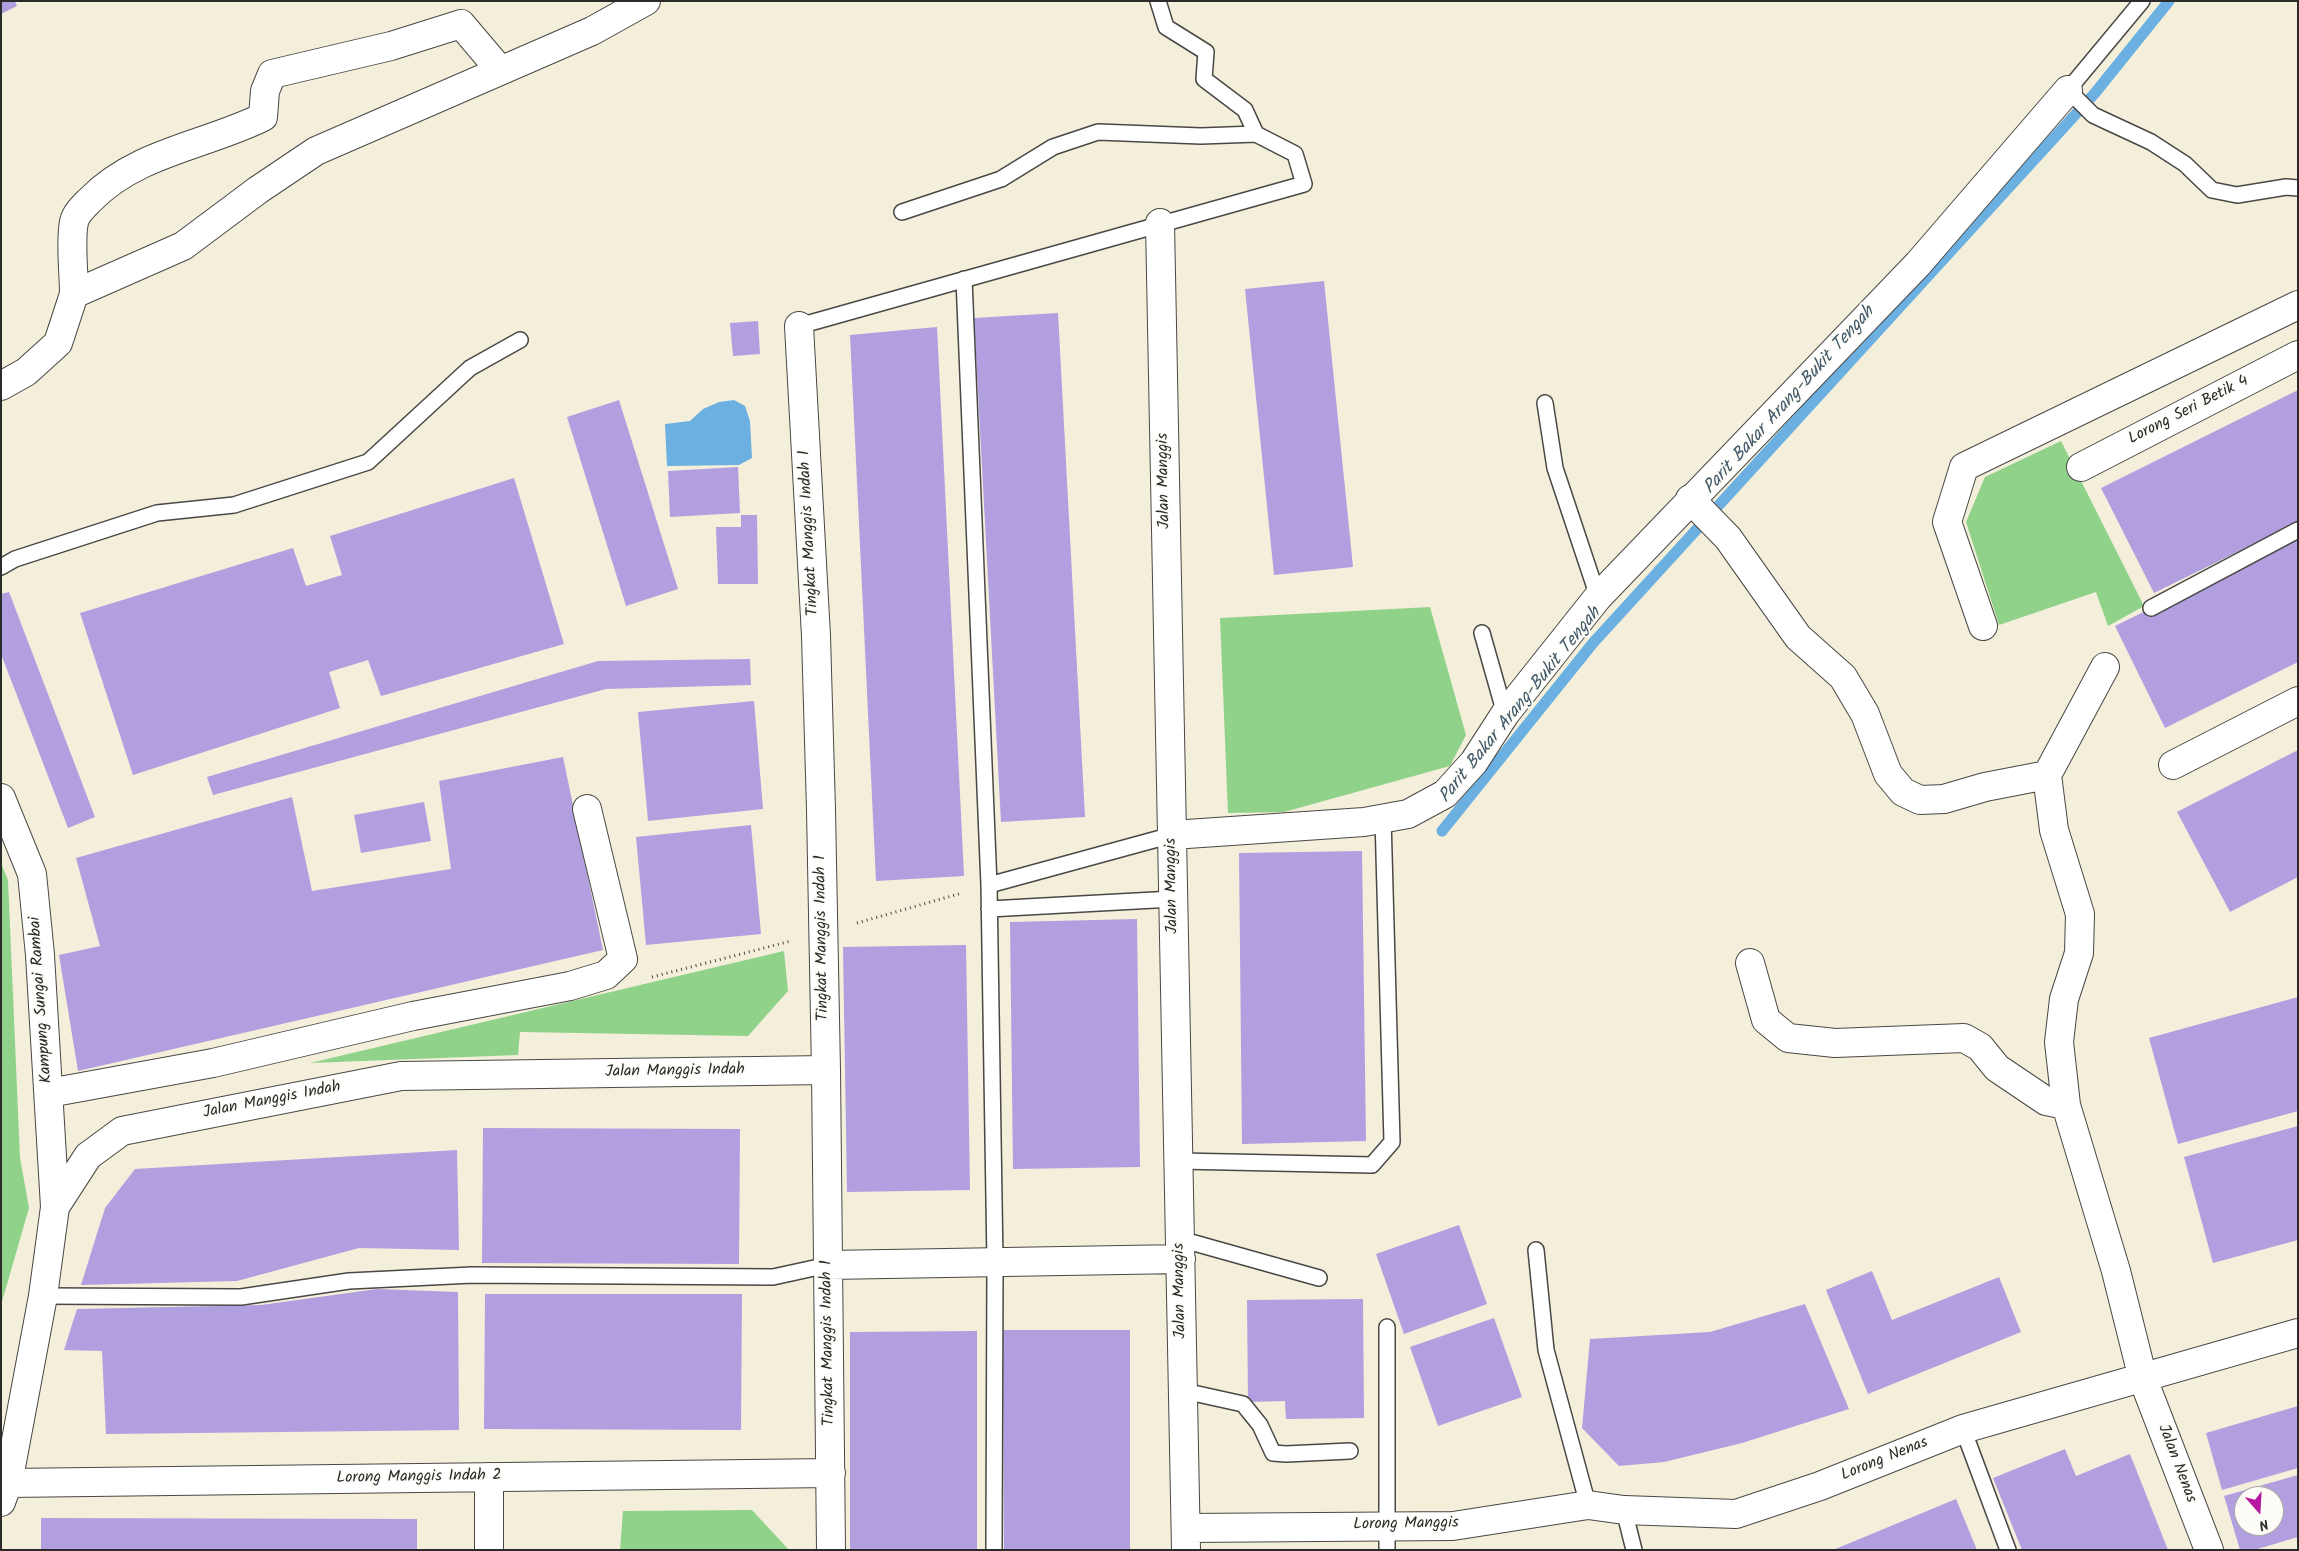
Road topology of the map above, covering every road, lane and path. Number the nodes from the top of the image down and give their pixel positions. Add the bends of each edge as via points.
1 (646, 1) edge
2 (1158, 1) edge
3 (2142, 1) edge
4 (500, 70) junction
5 (2068, 90) junction
6 (1256, 134) junction
7 (2298, 188) edge
8 (902, 212) dead end
9 (1160, 223) junction
10 (964, 280) junction
11 (74, 294) junction
12 (2298, 305) edge
13 (799, 326) joint
14 (520, 340) dead end
15 (2298, 355) edge
16 (1, 386) edge
17 (1545, 403) dead end
18 (2081, 467) dead end
19 (1695, 504) junction
20 (2298, 530) edge
21 (1, 567) edge
22 (1598, 597) junction
23 (2151, 608) dead end
24 (1983, 626) dead end
25 (1482, 633) dead end
26 (2105, 667) dead end
27 (2298, 701) edge
28 (1505, 714) junction
29 (2173, 765) dead end
30 (2047, 775) junction
31 (1, 798) edge
32 (587, 808) dead end
33 (1383, 818) junction
34 (1172, 835) junction
35 (989, 885) junction
36 (1173, 899) junction
37 (989, 909) junction
38 (1750, 963) dead end
39 (826, 1070) junction
40 (49, 1093) junction
41 (2066, 1105) junction
42 (1179, 1162) junction
43 (55, 1208) junction
44 (1180, 1249) junction
45 (1536, 1250) dead end
46 (995, 1263) junction
47 (828, 1265) junction
48 (1320, 1278) dead end
49 (43, 1296) junction
50 (1387, 1327) dead end
51 (2298, 1333) edge
52 (2143, 1379) junction
53 (1184, 1391) junction
54 (1963, 1430) junction
55 (1350, 1451) dead end
56 (831, 1473) junction
57 (490, 1477) junction
58 (5, 1492) edge
59 (1588, 1505) junction
60 (1624, 1510) junction
61 (1387, 1538) edge
62 (1186, 1539) edge
63 (489, 1550) edge
64 (831, 1550) edge
65 (994, 1550) edge
66 (1634, 1550) edge
67 (2008, 1550) edge
68 (2209, 1550) edge

1 - 4 street via 592,31
2 - 6 lane via 1166,27 1206,52 1204,78 1244,110
3 - 5 lane
4 - 11 street via 316,151 183,246
4 - 11 street via 461,24 391,46 272,74 265,91 262,117 238,129 149,159 106,184 82,208 74,221
5 - 7 lane via 2093,115 2150,142 2185,164 2212,190 2236,195
5 - 19 street via 1918,264
6 - 8 lane via 1201,136 1098,132 1053,147 1001,179
6 - 9 lane via 1295,154 1304,184
9 - 10 lane
9 - 34 street, Jalan Manggis
10 - 13 lane
10 - 35 lane
11 - 16 street via 58,343 26,372
12 - 24 street via 1964,467 1948,522
13 - 39 street, Tingkat Manggis Indah 1 via 816,636
14 - 21 lane via 470,368 368,462 234,505 157,513 15,559
15 - 18 street, Lorong Seri Betik 4
17 - 22 lane via 1555,468
19 - 22 street
19 - 30 street via 1728,538 1798,637 1843,677 1865,714 1888,774 1903,792 1920,800 1944,799
20 - 23 lane
22 - 28 street
25 - 28 lane
26 - 30 street
27 - 29 street
28 - 33 street via 1474,762 1445,794 1408,814
30 - 41 street, Jalan Nenas via 2054,830 2080,914 2079,953 2064,999 2059,1042
31 - 40 street, Kampung Sungai Rambai via 32,874
32 - 40 street via 623,959 606,975 570,986 412,1016 213,1063
33 - 34 street
33 - 42 lane via 1392,1142 1372,1165
34 - 35 lane
34 - 36 street, Jalan Manggis
35 - 37 lane
36 - 37 lane
36 - 42 street, Jalan Manggis
37 - 46 lane
38 - 41 street via 1766,1020 1788,1038 1835,1043 1964,1038 1980,1047 1997,1068 2046,1101
39 - 43 street, Jalan Manggis Indah via 401,1076 122,1131 88,1156
39 - 47 street, Tingkat Manggis Indah 1
40 - 43 street, Kampung Sungai Rambai
41 - 52 street, Jalan Nenas via 2116,1271
42 - 44 street, Jalan Manggis
43 - 49 street, Jalan Manggis Indah
44 - 46 street
44 - 48 lane
44 - 53 street, Jalan Manggis
45 - 59 lane via 1546,1350
46 - 47 street
46 - 65 lane
47 - 49 lane via 773,1277 472,1276 349,1280 241,1297
47 - 56 street, Tingkat Manggis Indah 1
49 - 58 street, Jalan Manggis Indah
50 - 61 lane
51 - 52 street, Lorong Nenas
52 - 54 street, Lorong Nenas
52 - 68 street, Jalan Nenas
53 - 55 lane via 1243,1404 1260,1425 1273,1453
53 - 62 street, Jalan Manggis
54 - 60 street, Lorong Nenas via 1820,1486 1736,1514
54 - 67 lane
56 - 57 street, Lorong Manggis Indah 2
56 - 64 street, Tingkat Manggis Indah 1
57 - 58 street, Lorong Manggis Indah 2
57 - 63 street
59 - 60 street, Lorong Manggis
59 - 61 street, Lorong Manggis
60 - 66 lane
61 - 62 street, Lorong Manggis

